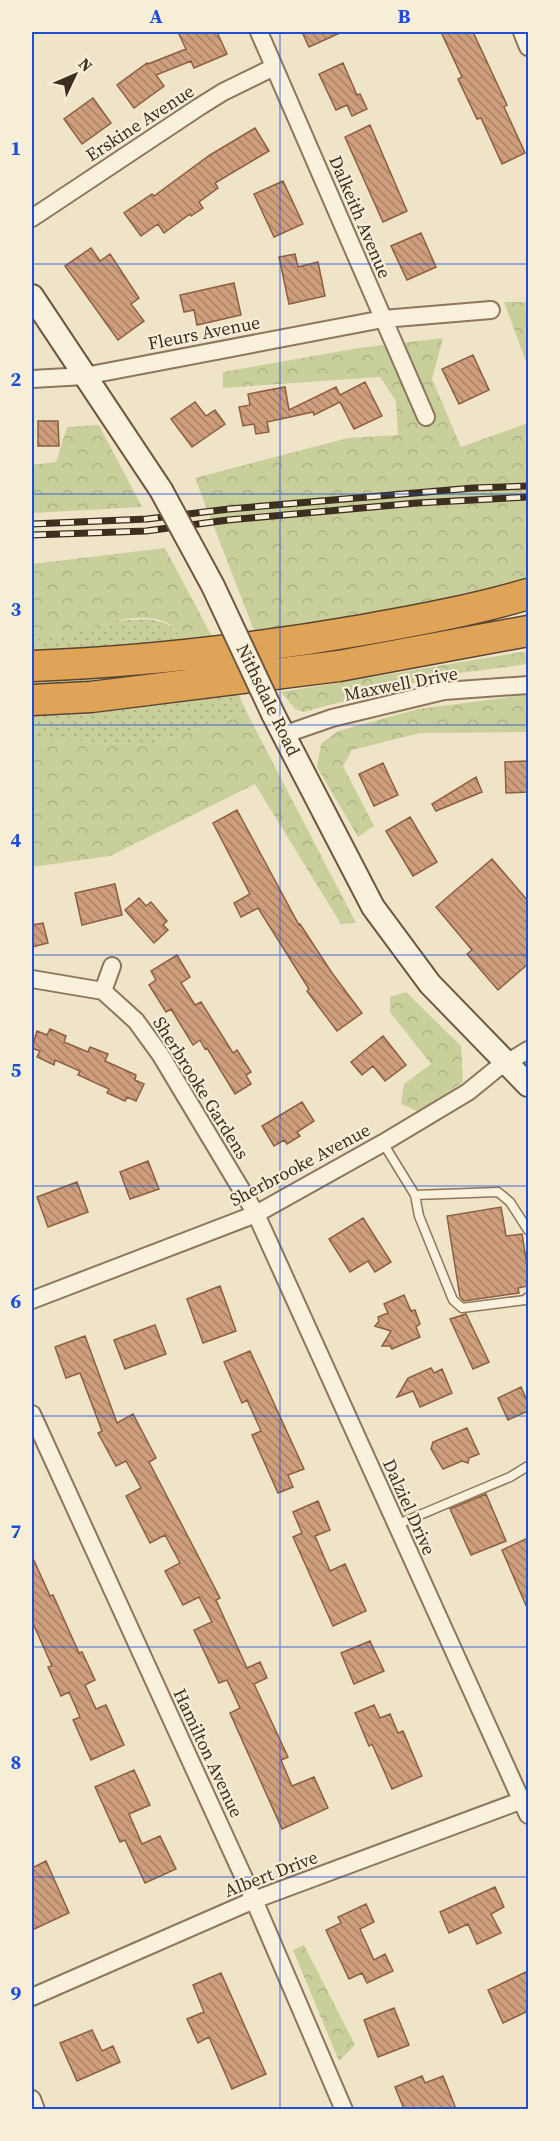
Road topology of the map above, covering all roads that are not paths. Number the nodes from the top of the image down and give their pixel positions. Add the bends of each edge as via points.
1 (259, 32) edge
2 (522, 32) edge
3 (528, 47) edge
4 (274, 67) junction
5 (32, 218) edge
6 (32, 296) edge
7 (491, 310) dead end
8 (383, 319) junction
9 (85, 376) junction
10 (32, 379) edge
11 (426, 417) dead end
12 (528, 594) edge
13 (528, 631) edge
14 (32, 666) edge
15 (528, 685) edge
16 (32, 700) edge
17 (284, 735) junction
18 (112, 966) dead end
19 (32, 979) edge
20 (104, 991) junction
21 (528, 1050) edge
22 (506, 1064) junction
23 (528, 1085) edge
24 (383, 1143) junction
25 (415, 1195) junction
26 (256, 1214) junction
27 (528, 1230) edge
28 (528, 1297) edge
29 (32, 1300) edge
30 (32, 1414) edge
31 (528, 1466) edge
32 (396, 1525) junction
33 (526, 1804) edge
34 (254, 1900) junction
35 (32, 1997) edge
36 (32, 2099) edge
37 (36, 2109) edge
38 (345, 2109) edge

1 - 4 street, Dalkeith Avenue
2 - 3 street
4 - 5 street, Erskine Avenue via 223,92
4 - 8 street, Dalkeith Avenue
6 - 9 street, Nithsdale Road
7 - 8 street, Fleurs Avenue
8 - 9 street, Fleurs Avenue
8 - 11 street, Dalkeith Avenue
9 - 10 street, Fleurs Avenue
9 - 17 street, Nithsdale Road, bridge via 160,490 213,586
12 - 14 highway via 420,620 283,644 171,657
13 - 16 highway via 339,666 91,697
15 - 17 street, Maxwell Drive via 444,692 332,718
17 - 22 street, Nithsdale Road via 373,907 430,984
18 - 20 street
19 - 20 street
20 - 26 street, Sherbrooke Gardens via 136,1021 160,1054
21 - 22 street, Sherbrooke Avenue
22 - 23 street, Nithsdale Road
22 - 24 street, Sherbrooke Avenue via 468,1092
24 - 25 lane
24 - 26 street, Sherbrooke Avenue
25 - 27 lane via 498,1192 510,1202
25 - 28 lane via 418,1216 453,1300 462,1308
26 - 29 street, Sherbrooke Avenue
26 - 32 street, Dalziel Drive
30 - 34 street, Hamilton Avenue
31 - 32 lane
32 - 33 street, Dalziel Drive
33 - 34 street, Albert Drive
34 - 35 street, Albert Drive
34 - 38 street, Hamilton Avenue
36 - 37 street

